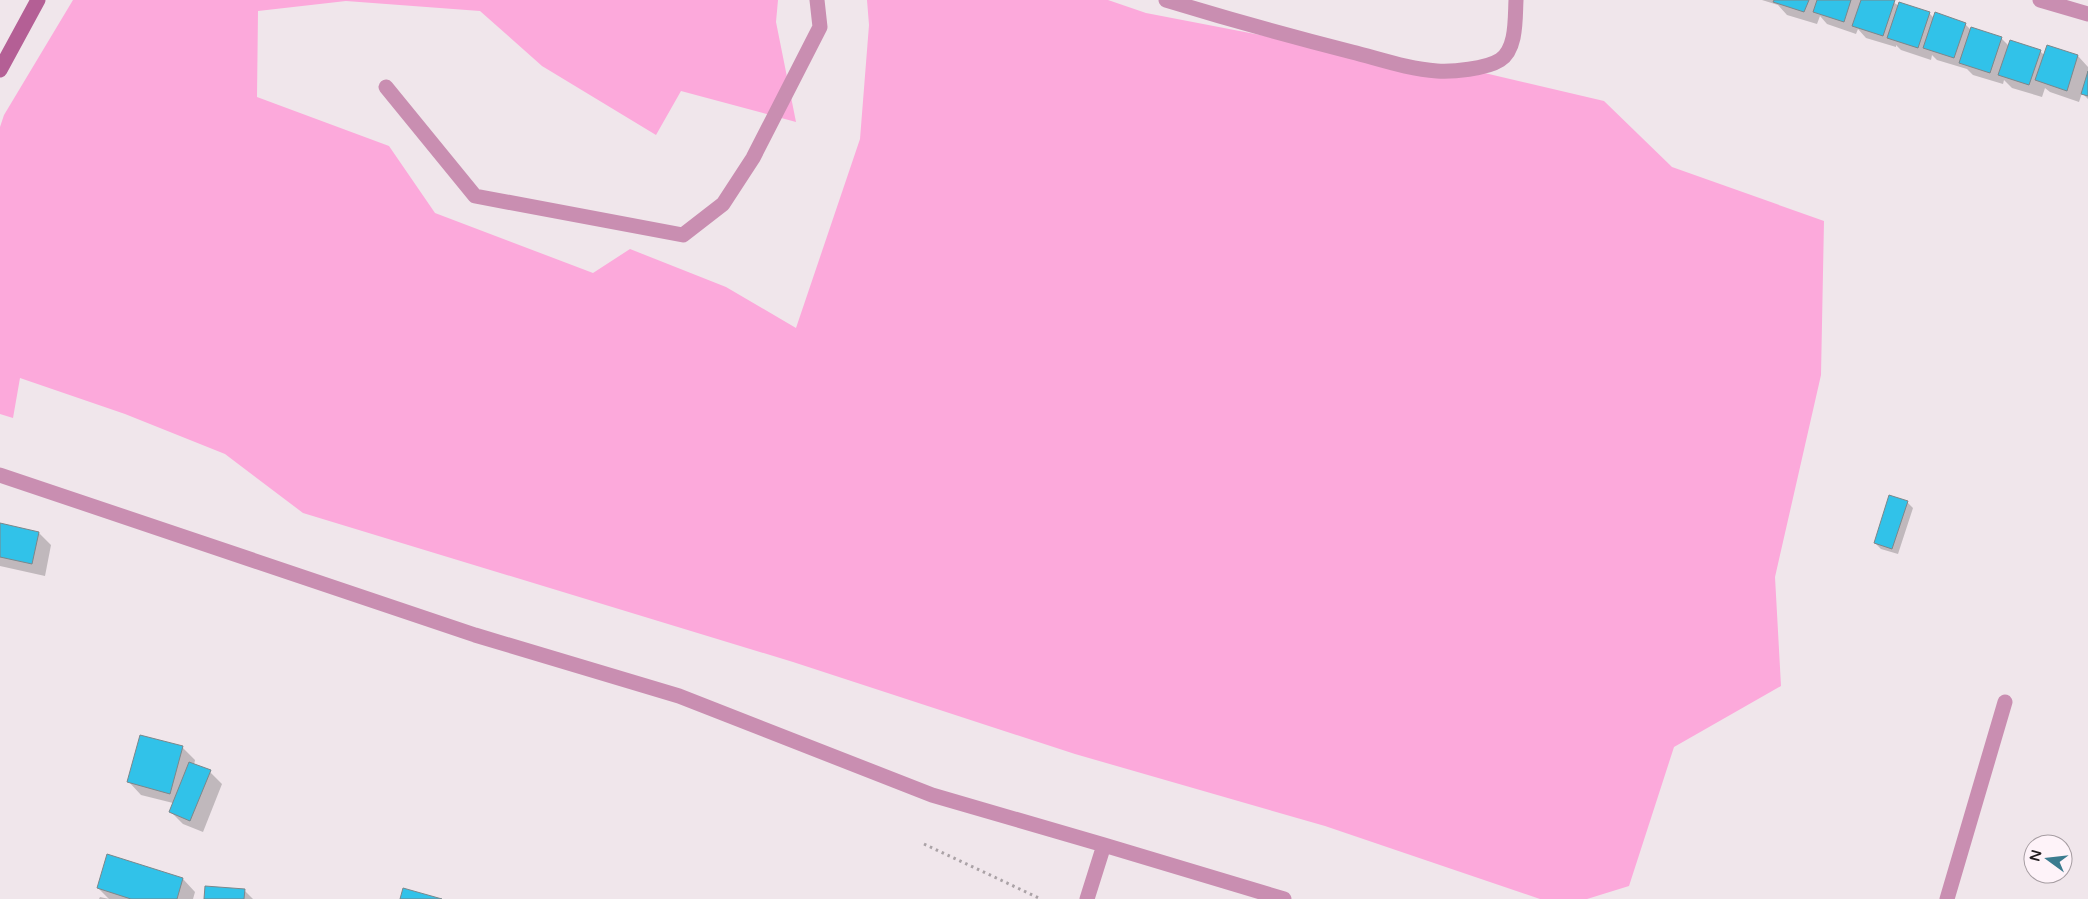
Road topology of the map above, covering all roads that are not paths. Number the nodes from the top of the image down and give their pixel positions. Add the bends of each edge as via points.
1 (38, 0) edge
2 (817, 0) edge
3 (1166, 0) edge
4 (1516, 0) edge
5 (2040, 0) edge
6 (2088, 14) edge
7 (0, 70) edge
8 (386, 87) dead end
9 (0, 475) edge
10 (2005, 702) dead end
11 (1104, 845) junction
12 (1087, 899) edge
13 (1284, 899) edge
14 (1947, 899) edge

1 - 7 street
2 - 8 street via 820,26 753,158 723,204 683,236 475,196
3 - 4 street via 1311,42 1414,68 1439,71 1471,68 1500,60 1509,49 1514,33
5 - 6 street
9 - 11 street via 475,635 679,696 932,795
10 - 14 street
11 - 12 street
11 - 13 street

